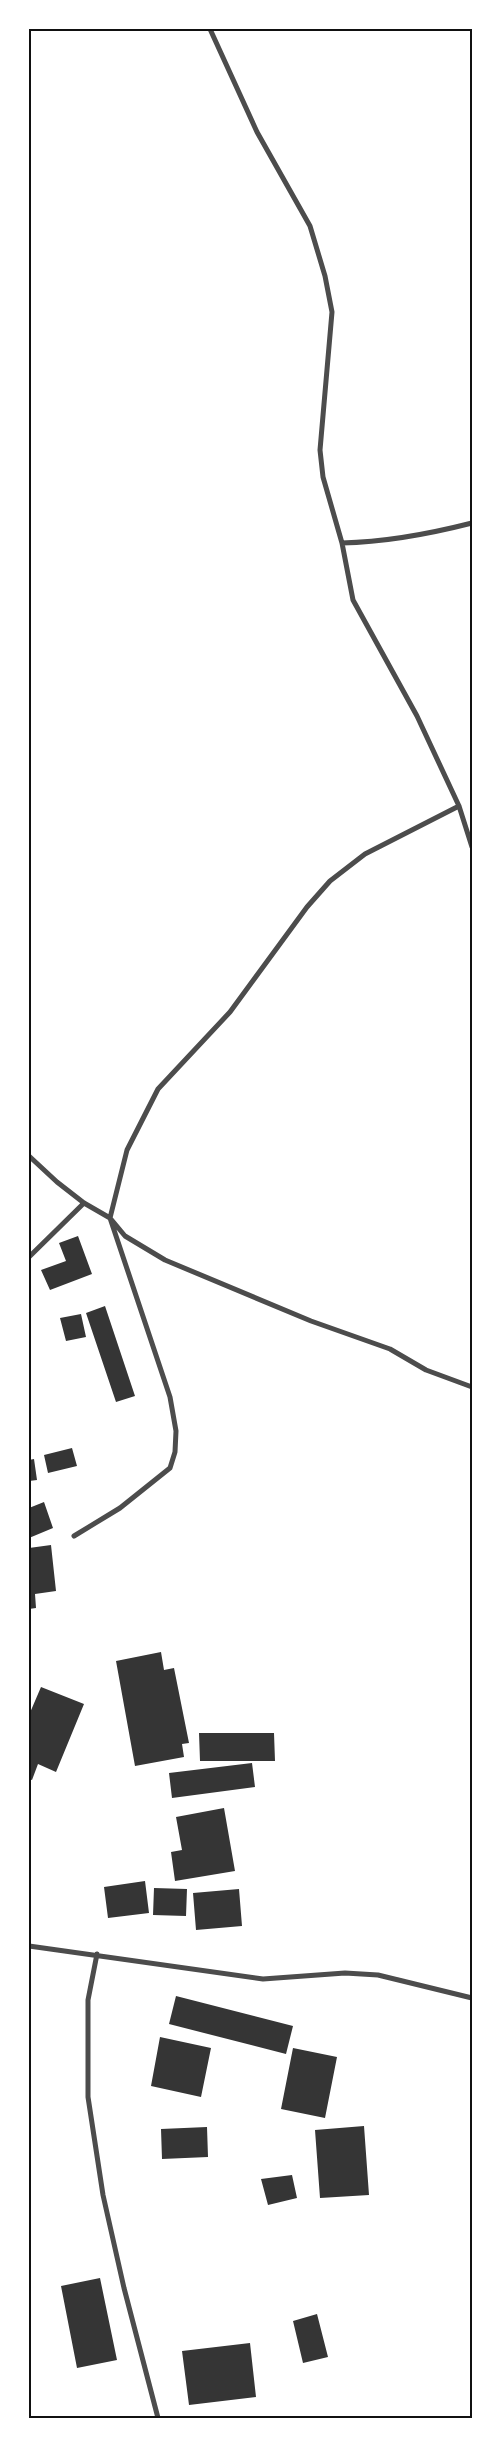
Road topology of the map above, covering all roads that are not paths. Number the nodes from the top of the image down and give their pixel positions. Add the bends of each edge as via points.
1 (210, 29) edge
2 (472, 523) edge
3 (342, 544) junction
4 (459, 806) junction
5 (472, 847) edge
6 (29, 1156) edge
7 (84, 1203) junction
8 (110, 1218) junction
9 (29, 1258) edge
10 (472, 1387) edge
11 (74, 1536) dead end
12 (29, 1946) edge
13 (97, 1954) junction
14 (472, 1998) edge
15 (158, 2418) edge

1 - 3 street via 257,132 310,226 325,276 332,312 320,450
2 - 3 street via 380,542
3 - 4 street via 353,600 418,716
4 - 5 street
4 - 8 street via 365,854 330,882 307,907 230,1012 158,1089 127,1150
6 - 7 street
7 - 8 street
7 - 9 street
8 - 10 street via 125,1236 185,1270 390,1349 426,1370
8 - 11 street via 170,1397 176,1431 175,1452 170,1468 120,1508
12 - 13 street
13 - 14 street via 263,1980 345,1973 378,1974
13 - 15 street via 88,2000 88,2097 107,2214

